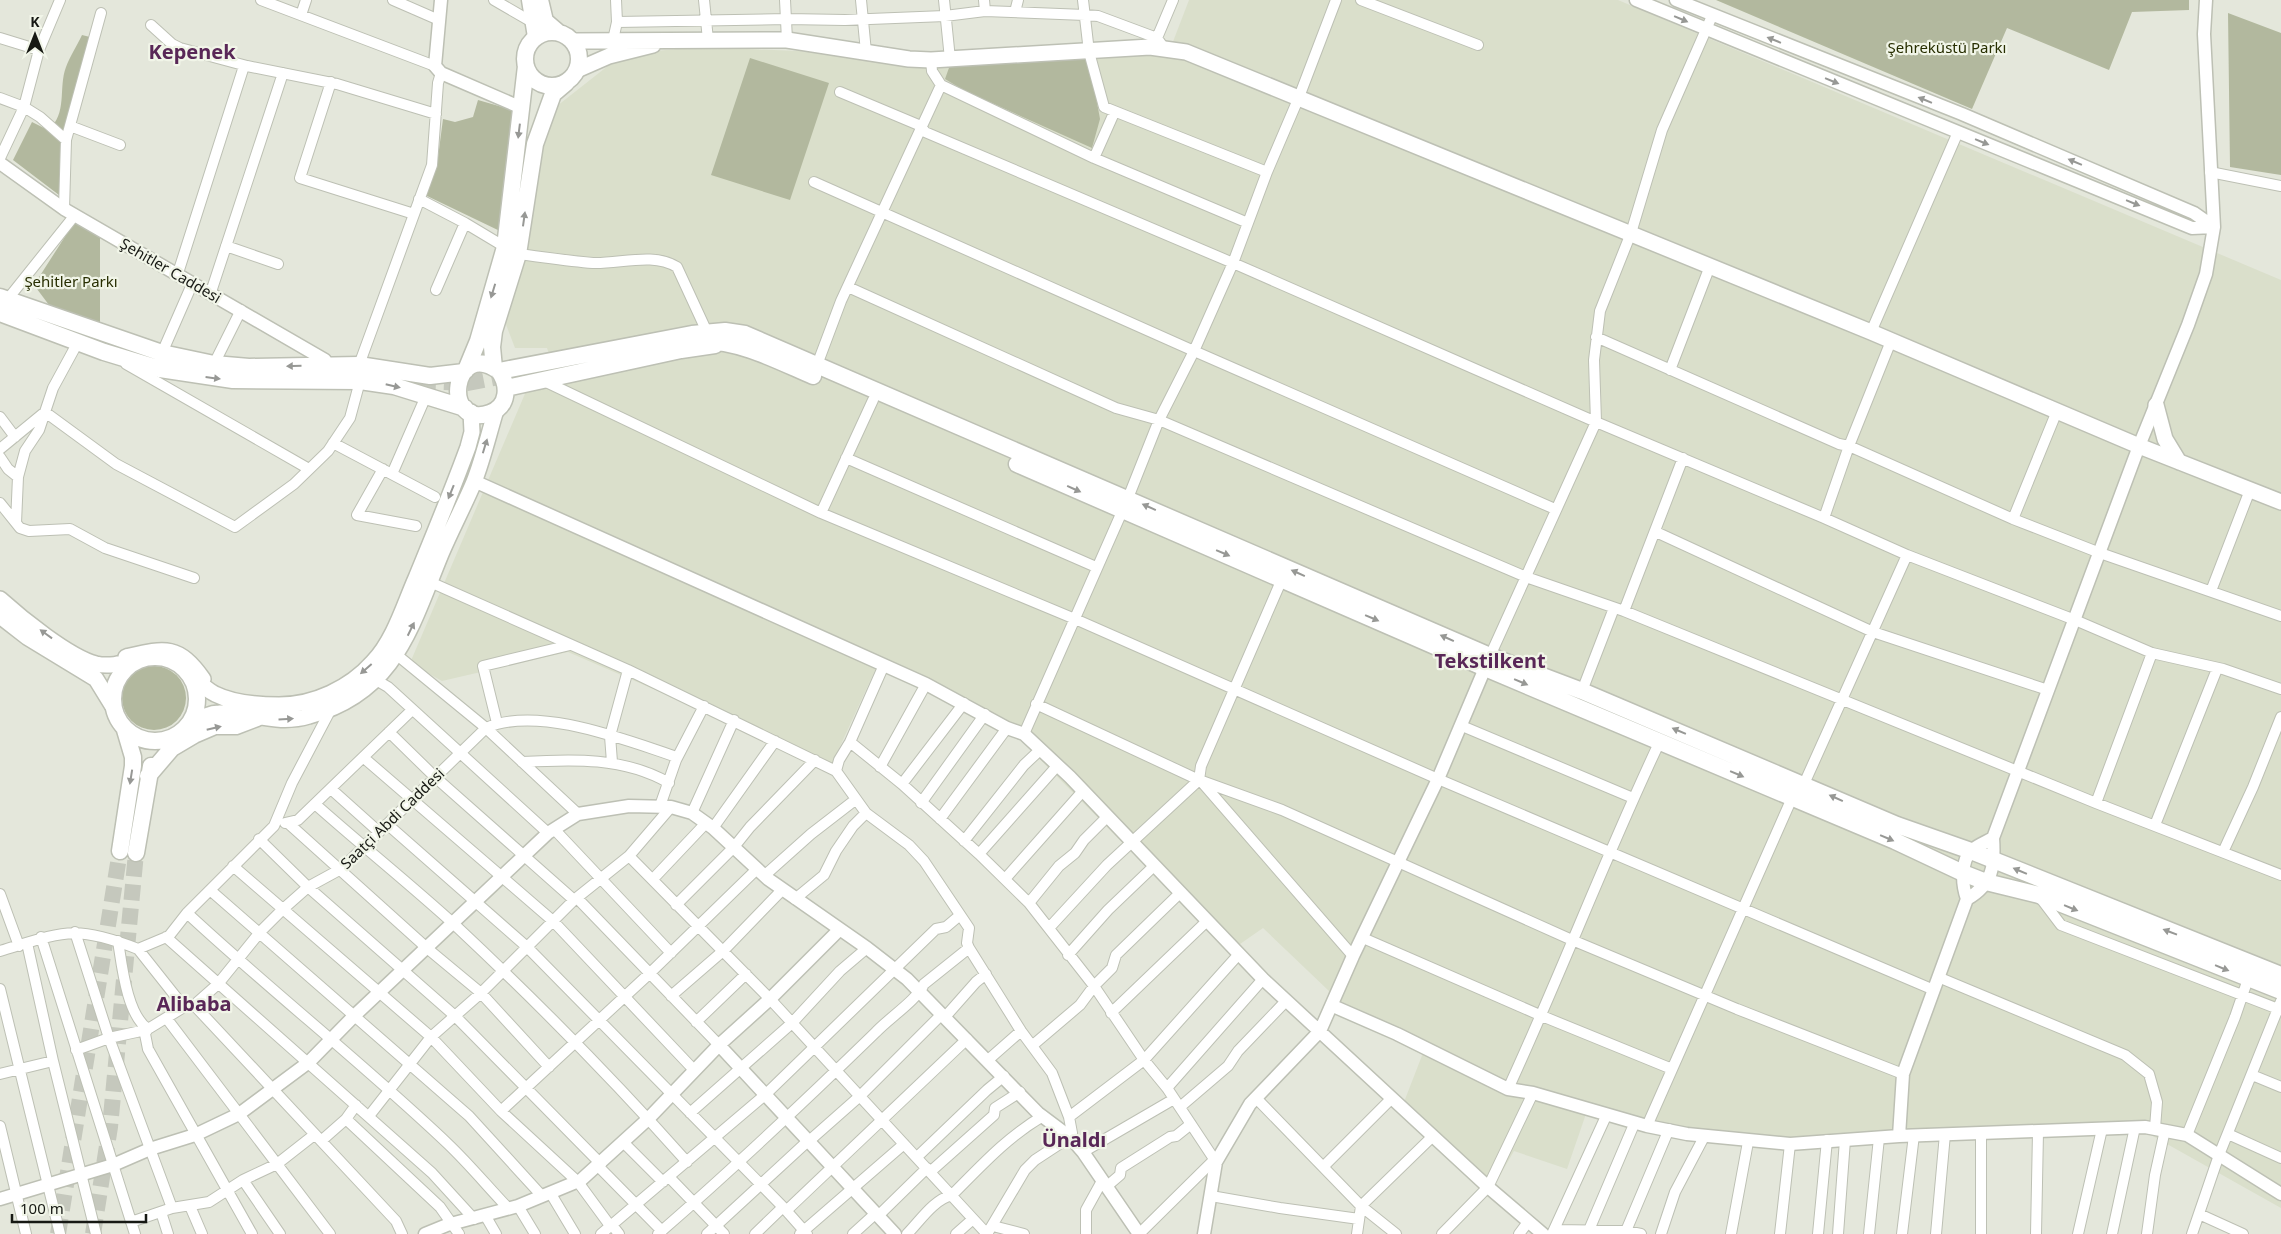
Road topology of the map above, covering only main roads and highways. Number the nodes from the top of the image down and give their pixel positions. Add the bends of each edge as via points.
1 (530, 0) edge
2 (540, 0) edge
3 (534, 30) junction
4 (566, 37) junction
5 (687, 40) junction
6 (526, 66) junction
7 (577, 70) junction
8 (566, 83) junction
9 (512, 251) junction
10 (1, 304) edge
11 (724, 331) junction
12 (680, 342) junction
13 (739, 346) junction
14 (196, 365) dead end
15 (496, 370) junction
16 (465, 371) junction
17 (332, 373) junction
18 (359, 373) junction
19 (522, 373) tunnel mouth
20 (506, 388) junction
21 (2156, 405) road end
22 (468, 410) junction
23 (496, 410) junction
24 (2179, 462) junction
25 (2281, 502) edge
26 (1125, 504) junction
27 (0, 600) edge
28 (0, 616) edge
29 (84, 659) junction
30 (138, 660) junction
31 (1488, 662) junction
32 (189, 673) junction
33 (215, 694) junction
34 (112, 705) junction
35 (257, 718) junction
36 (188, 725) junction
37 (125, 730) junction
38 (165, 740) junction
39 (148, 776) junction
40 (120, 851) tunnel mouth
41 (136, 853) tunnel mouth
42 (2281, 975) edge
43 (2281, 991) edge

1 - 3 main road
2 - 4 main road via 545,21
3 - 4 main road
3 - 6 main road via 525,55
4 - 5 main road
4 - 7 main road via 580,55
5 - 7 main road via 609,56
5 - 24 main road via 787,40 931,60 1089,52 1160,43 1631,233
6 - 8 main road via 542,84 558,86
6 -> 9 main road
7 - 8 main road
9 -> 8 main road via 535,144 553,94
9 - 15 main road via 494,331 492,347
9 -> 16 main road
10 - 14 main road via 52,325
17 -> 10 main road via 214,364 162,353
10 -> 17 main road via 78,342 160,369 233,380
11 - 12 main road
11 - 15 main road
11 - 26 main road via 745,334
12 - 13 main road via 725,342
12 - 19 main road
13 - 20 main road via 723,344 681,350
13 -> 26 main road
15 - 16 main road via 475,365
15 - 20 main road via 504,379
16 - 18 main road via 430,376
16 - 22 main road via 457,386 460,402
17 - 18 main road
18 -> 22 main road
20 - 23 main road via 506,396
21 - 24 main road via 2165,439
22 - 23 main road via 481,414
22 -> 33 main road via 472,432 456,481 401,613 374,662 332,693 296,704 269,705 231,700
35 -> 23 main road via 288,720 308,717 346,703 376,680 397,655 474,481
24 - 25 main road
31 -> 26 main road
26 -> 31 main road via 1282,579
29 -> 27 main road
28 - 34 main road via 27,637 96,679
29 - 30 main road via 113,665
29 - 33 main road via 114,660 152,650 168,650 187,660
30 - 32 main road via 152,656 166,658
30 - 34 main road via 117,678 112,691
42 -> 31 main road via 1971,851 1897,825 1582,691
31 -> 43 main road via 1963,873 2039,895 2245,986
32 - 33 main road
32 - 36 main road via 197,698 195,713
34 - 37 main road
35 - 36 main road via 221,712
39 -> 35 main road via 172,748 194,735 215,726 236,726
36 - 38 main road via 178,735
37 - 38 main road via 144,740
37 -> 40 main road via 133,766
38 - 39 main road
39 - 41 main road

